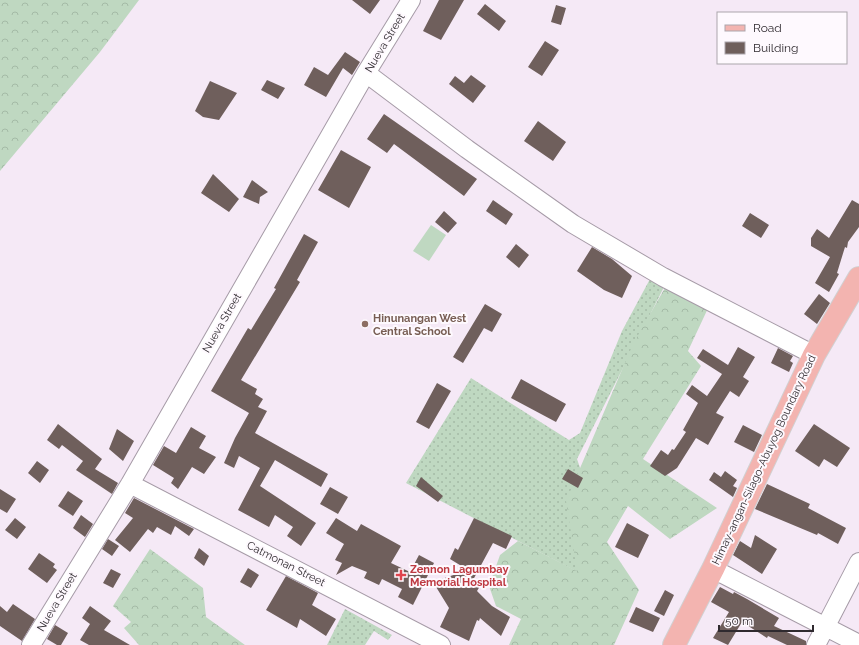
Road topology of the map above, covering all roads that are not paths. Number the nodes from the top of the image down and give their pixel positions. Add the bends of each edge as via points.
1 (411, 0) edge
2 (366, 73) junction
3 (859, 278) edge
4 (814, 355) junction
5 (130, 484) junction
6 (859, 562) edge
7 (713, 569) junction
8 (825, 627) junction
9 (859, 644) edge
10 (31, 645) edge
11 (441, 645) edge
12 (674, 645) edge
13 (816, 645) edge

1 - 2 street, Nueva Street
2 - 4 street via 573,224 663,277
2 - 5 street, Nueva Street
3 - 4 main road, Himay-angan-Silago-Abuyog Boundary Road
4 - 7 main road, Himay-angan-Silago-Abuyog Boundary Road
5 - 10 street, Nueva Street
5 - 11 street, Catmonan Street
6 - 8 street
7 - 8 street
7 - 12 main road, Himay-angan-Silago-Abuyog Boundary Road
8 - 9 street
8 - 13 street

